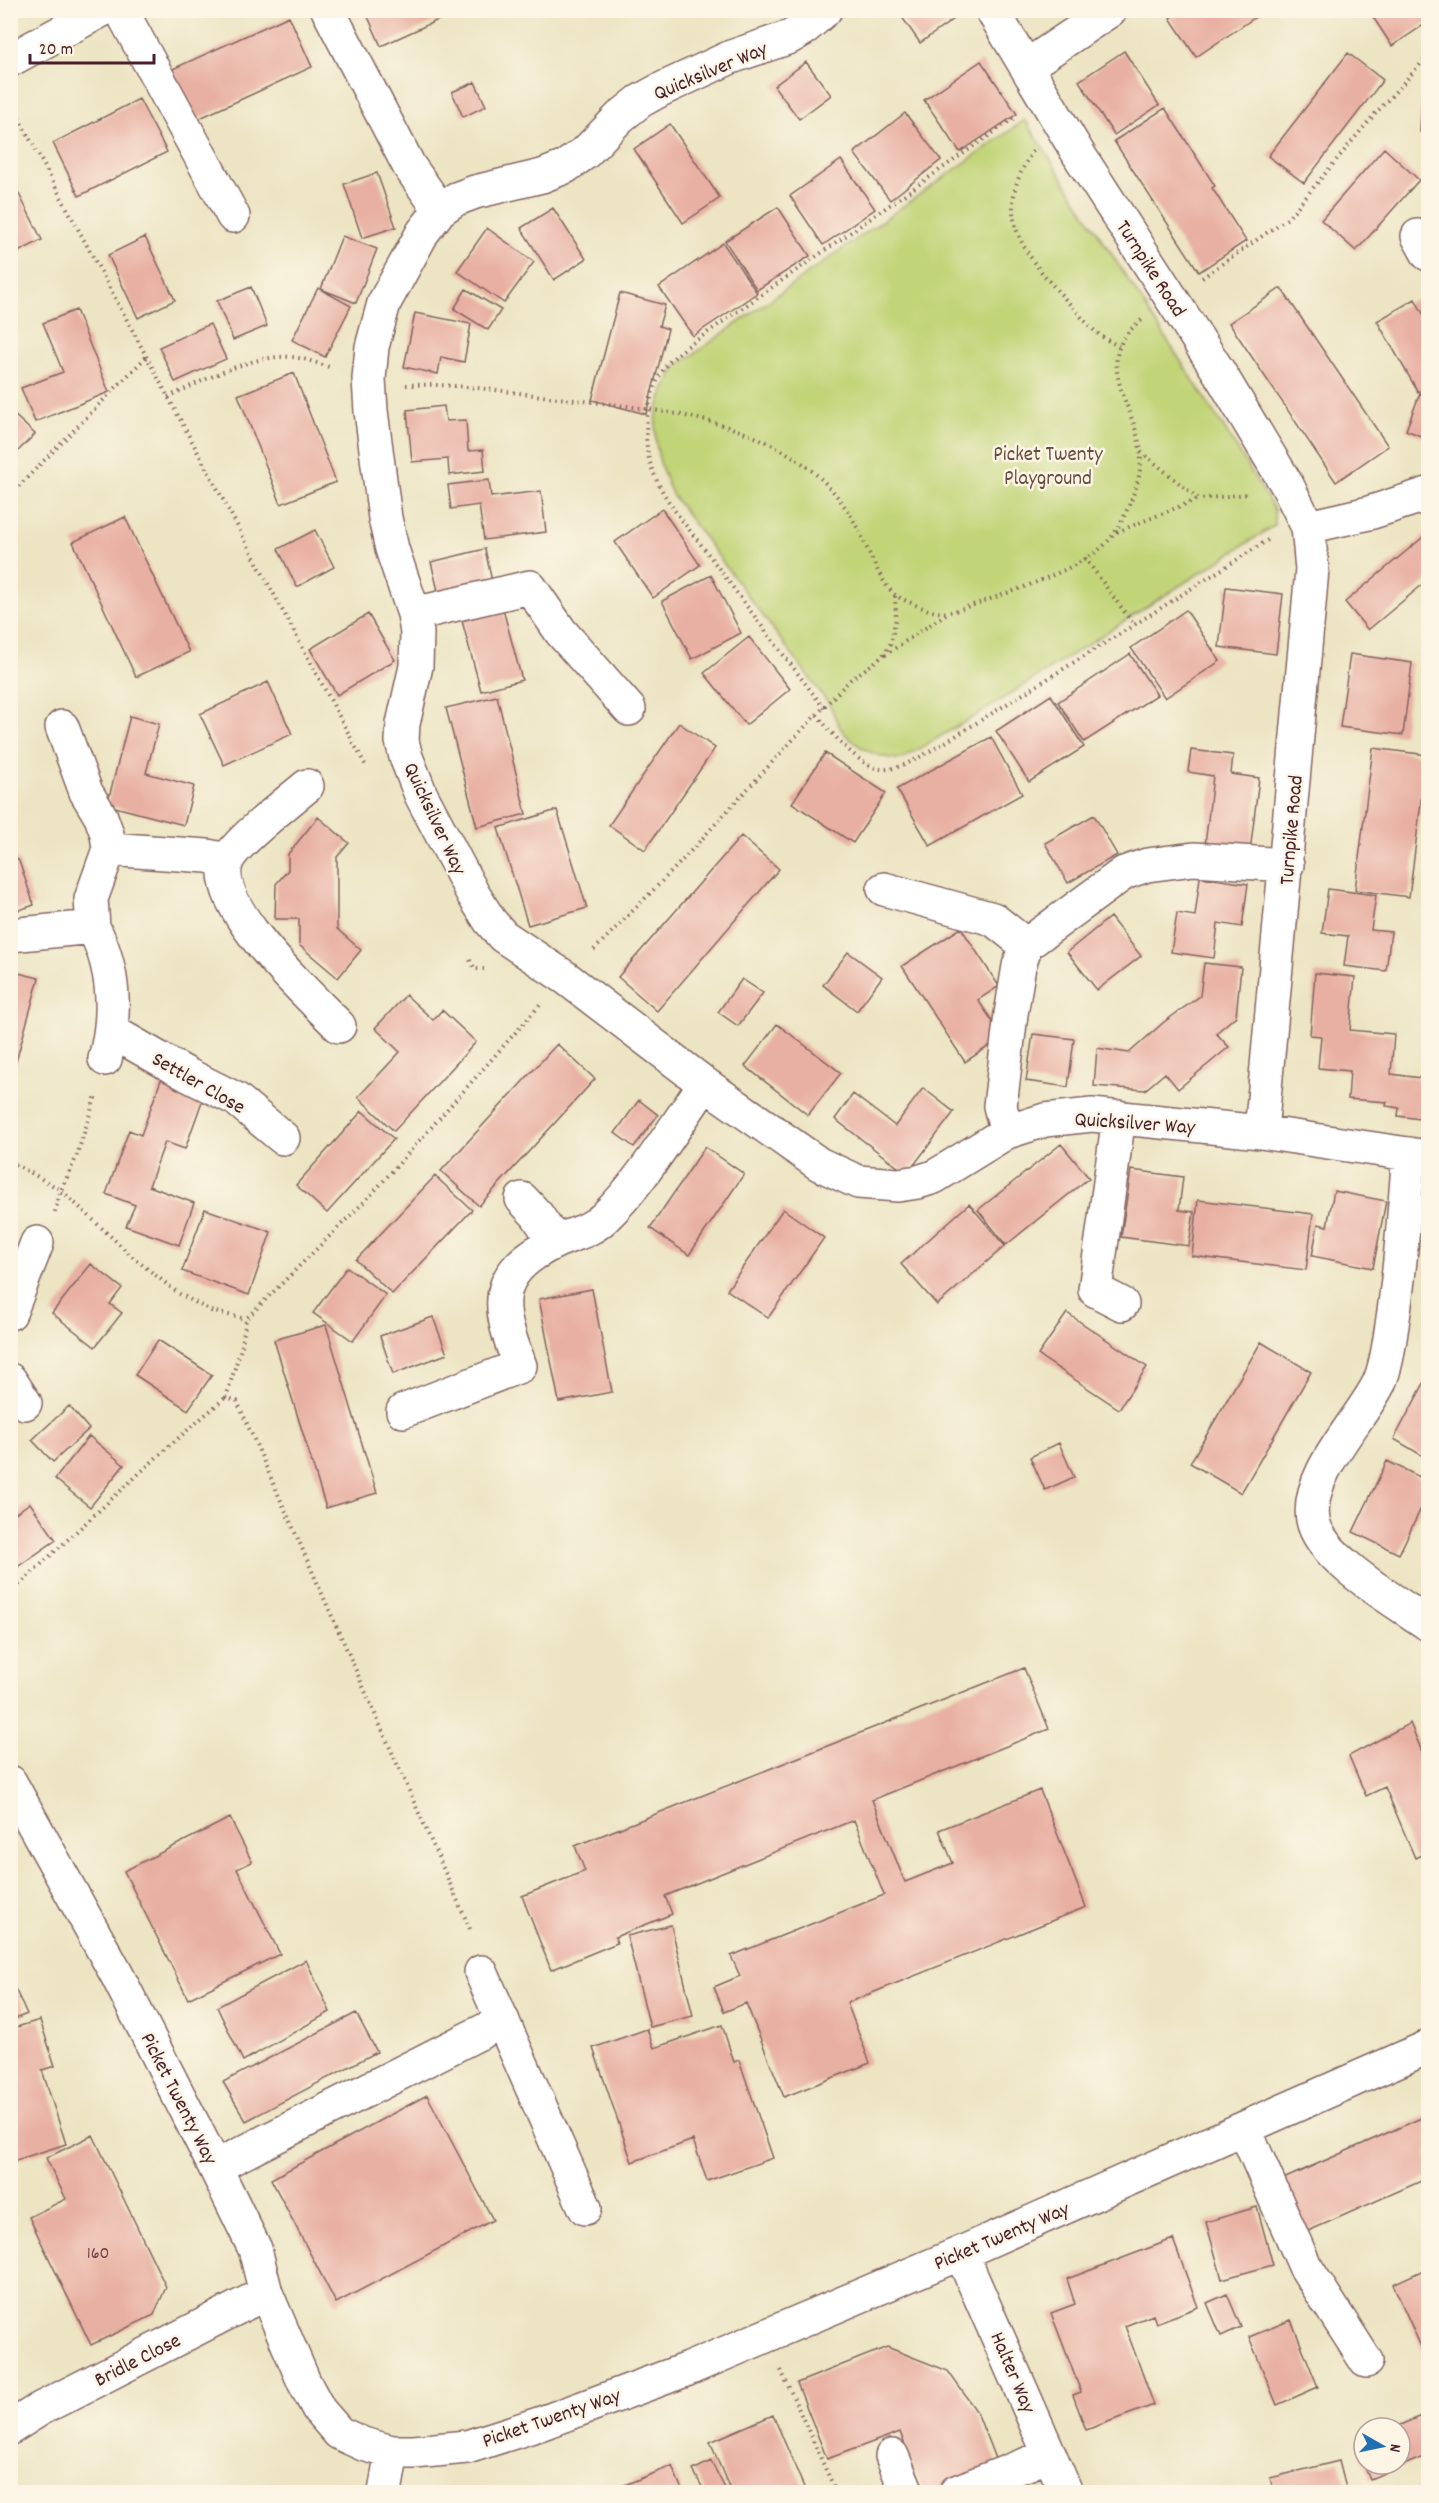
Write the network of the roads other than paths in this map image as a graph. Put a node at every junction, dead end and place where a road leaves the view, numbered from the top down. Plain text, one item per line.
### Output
1 (102, 10) edge
2 (122, 10) edge
3 (328, 10) edge
4 (825, 10) edge
5 (992, 10) edge
6 (1110, 10) edge
7 (10, 60) edge
8 (1027, 66) junction
9 (440, 210) junction
10 (233, 216) dead end
11 (1428, 494) edge
12 (1306, 522) junction
13 (414, 614) junction
14 (629, 708) dead end
15 (62, 728) dead end
16 (307, 786) dead end
17 (108, 849) junction
18 (227, 860) junction
19 (1287, 865) junction
20 (884, 889) dead end
21 (93, 927) junction
22 (10, 935) edge
23 (1026, 945) junction
24 (339, 1026) dead end
25 (705, 1084) junction
26 (1119, 1117) junction
27 (1007, 1132) junction
28 (1261, 1132) junction
29 (283, 1138) dead end
30 (1419, 1155) edge
31 (522, 1199) dead end
32 (555, 1242) junction
33 (37, 1243) road end
34 (1122, 1304) dead end
35 (10, 1313) edge
36 (403, 1411) dead end
37 (1428, 1624) edge
38 (10, 1782) edge
39 (481, 1972) dead end
40 (503, 2021) junction
41 (1428, 2047) edge
42 (1244, 2128) junction
43 (215, 2167) junction
44 (585, 2208) dead end
45 (961, 2253) junction
46 (266, 2293) junction
47 (1366, 2361) dead end
48 (10, 2428) edge
49 (392, 2452) junction
50 (1050, 2455) junction
51 (892, 2456) dead end
52 (386, 2493) edge
53 (907, 2493) edge
54 (956, 2493) edge
55 (1066, 2493) edge

1 - 7 street
2 - 10 street
3 - 9 street
4 - 9 street, Quicksilver Way
5 - 8 street, Turnpike Road
6 - 8 street
8 - 12 street, Turnpike Road
9 - 13 street, Quicksilver Way
11 - 12 street
12 - 19 street, Turnpike Road
13 - 14 street
13 - 25 street, Quicksilver Way
15 - 17 street
16 - 18 street
17 - 18 street
17 - 21 street
18 - 24 street
19 - 23 street
19 - 28 street, Turnpike Road
20 - 23 street
21 - 22 street
21 - 29 street, Settler Close
23 - 27 street
25 - 27 street, Quicksilver Way
25 - 32 street
26 - 27 street, Quicksilver Way
26 - 28 street, Quicksilver Way
26 - 34 street
28 - 30 street, Quicksilver Way
30 - 37 street
31 - 32 street
32 - 36 street
33 - 35 street
38 - 43 street, Picket Twenty Way
39 - 40 street
40 - 43 street
40 - 44 street
41 - 42 street, Picket Twenty Way
42 - 45 street, Picket Twenty Way
42 - 47 street
43 - 46 street, Picket Twenty Way
45 - 49 street, Picket Twenty Way
45 - 50 street, Halter Way
46 - 48 street, Bridle Close
46 - 49 street, Picket Twenty Way
49 - 52 street
50 - 54 street
50 - 55 street, Halter Way
51 - 53 street

